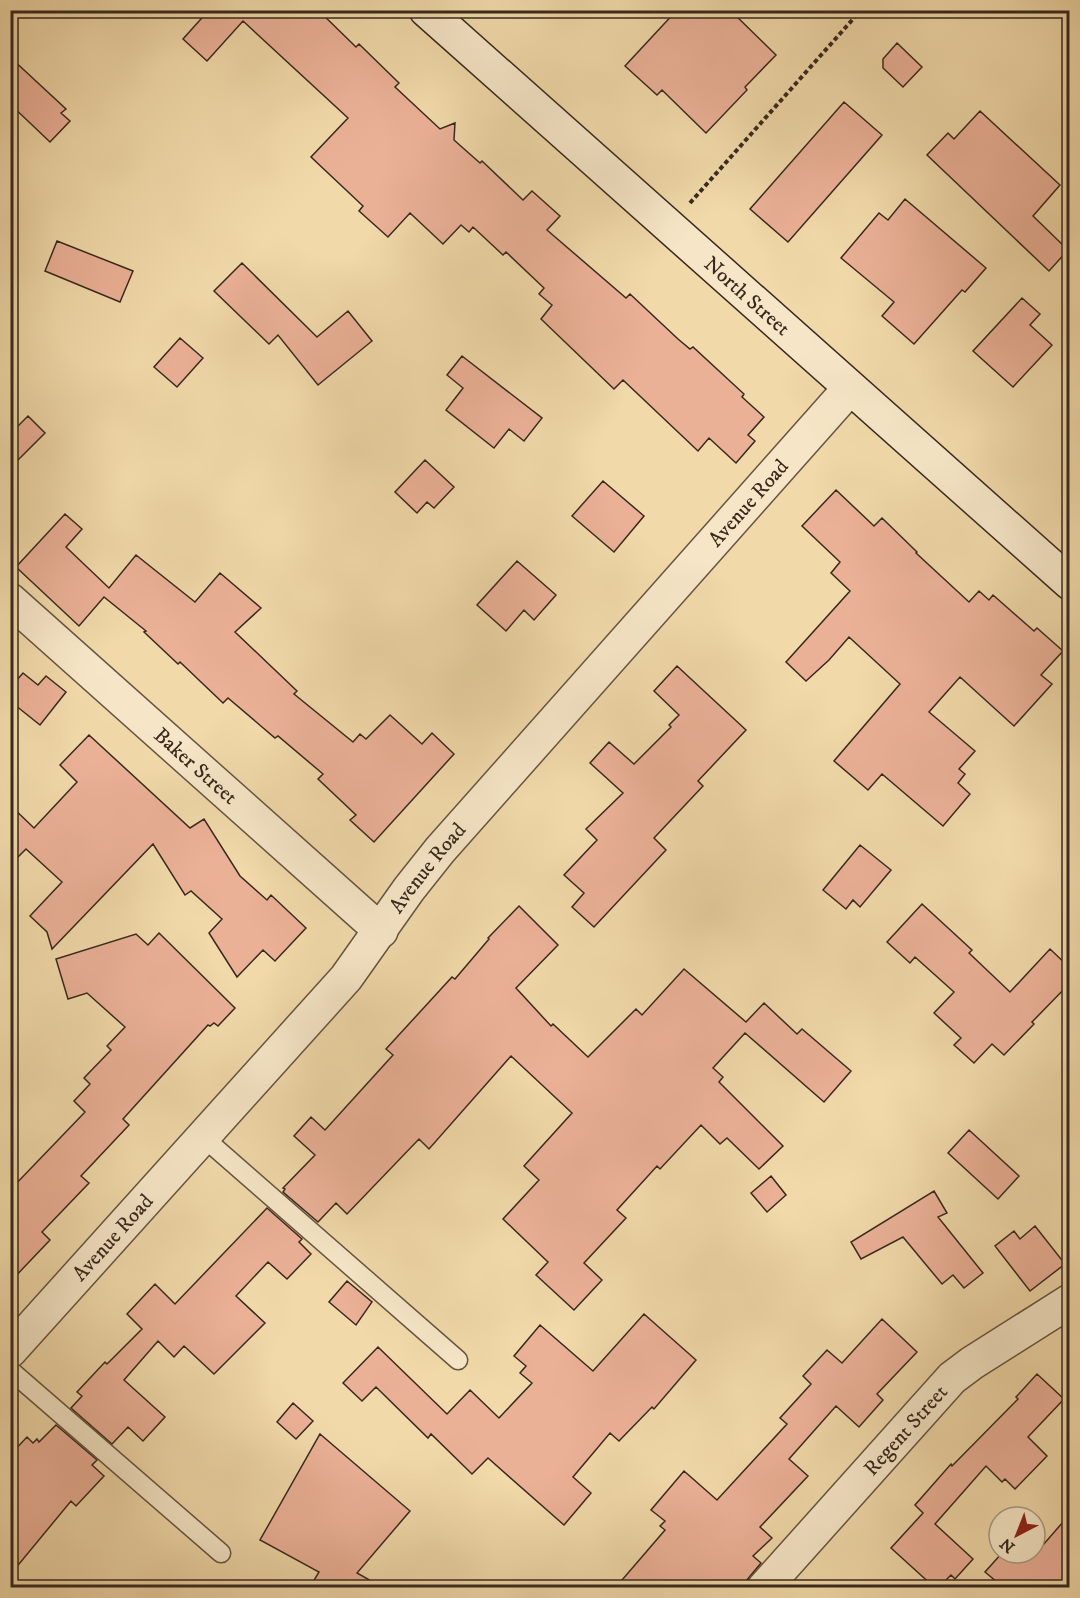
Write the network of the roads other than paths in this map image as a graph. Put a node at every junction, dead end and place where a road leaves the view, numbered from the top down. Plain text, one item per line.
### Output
1 (426, 10) edge
2 (850, 388) junction
3 (1070, 583) edge
4 (10, 600) edge
5 (381, 931) junction
6 (202, 1137) junction
7 (1070, 1301) edge
8 (10, 1351) edge
9 (458, 1360) dead end
10 (10, 1370) edge
11 (221, 1553) dead end
12 (764, 1587) edge

1 - 2 street, North Street
2 - 3 street, North Street
2 - 5 street, Avenue Road
4 - 5 street, Baker Street
5 - 6 street, Avenue Road
6 - 8 street, Avenue Road
6 - 9 lane
7 - 12 street, Regent Street
10 - 11 lane

